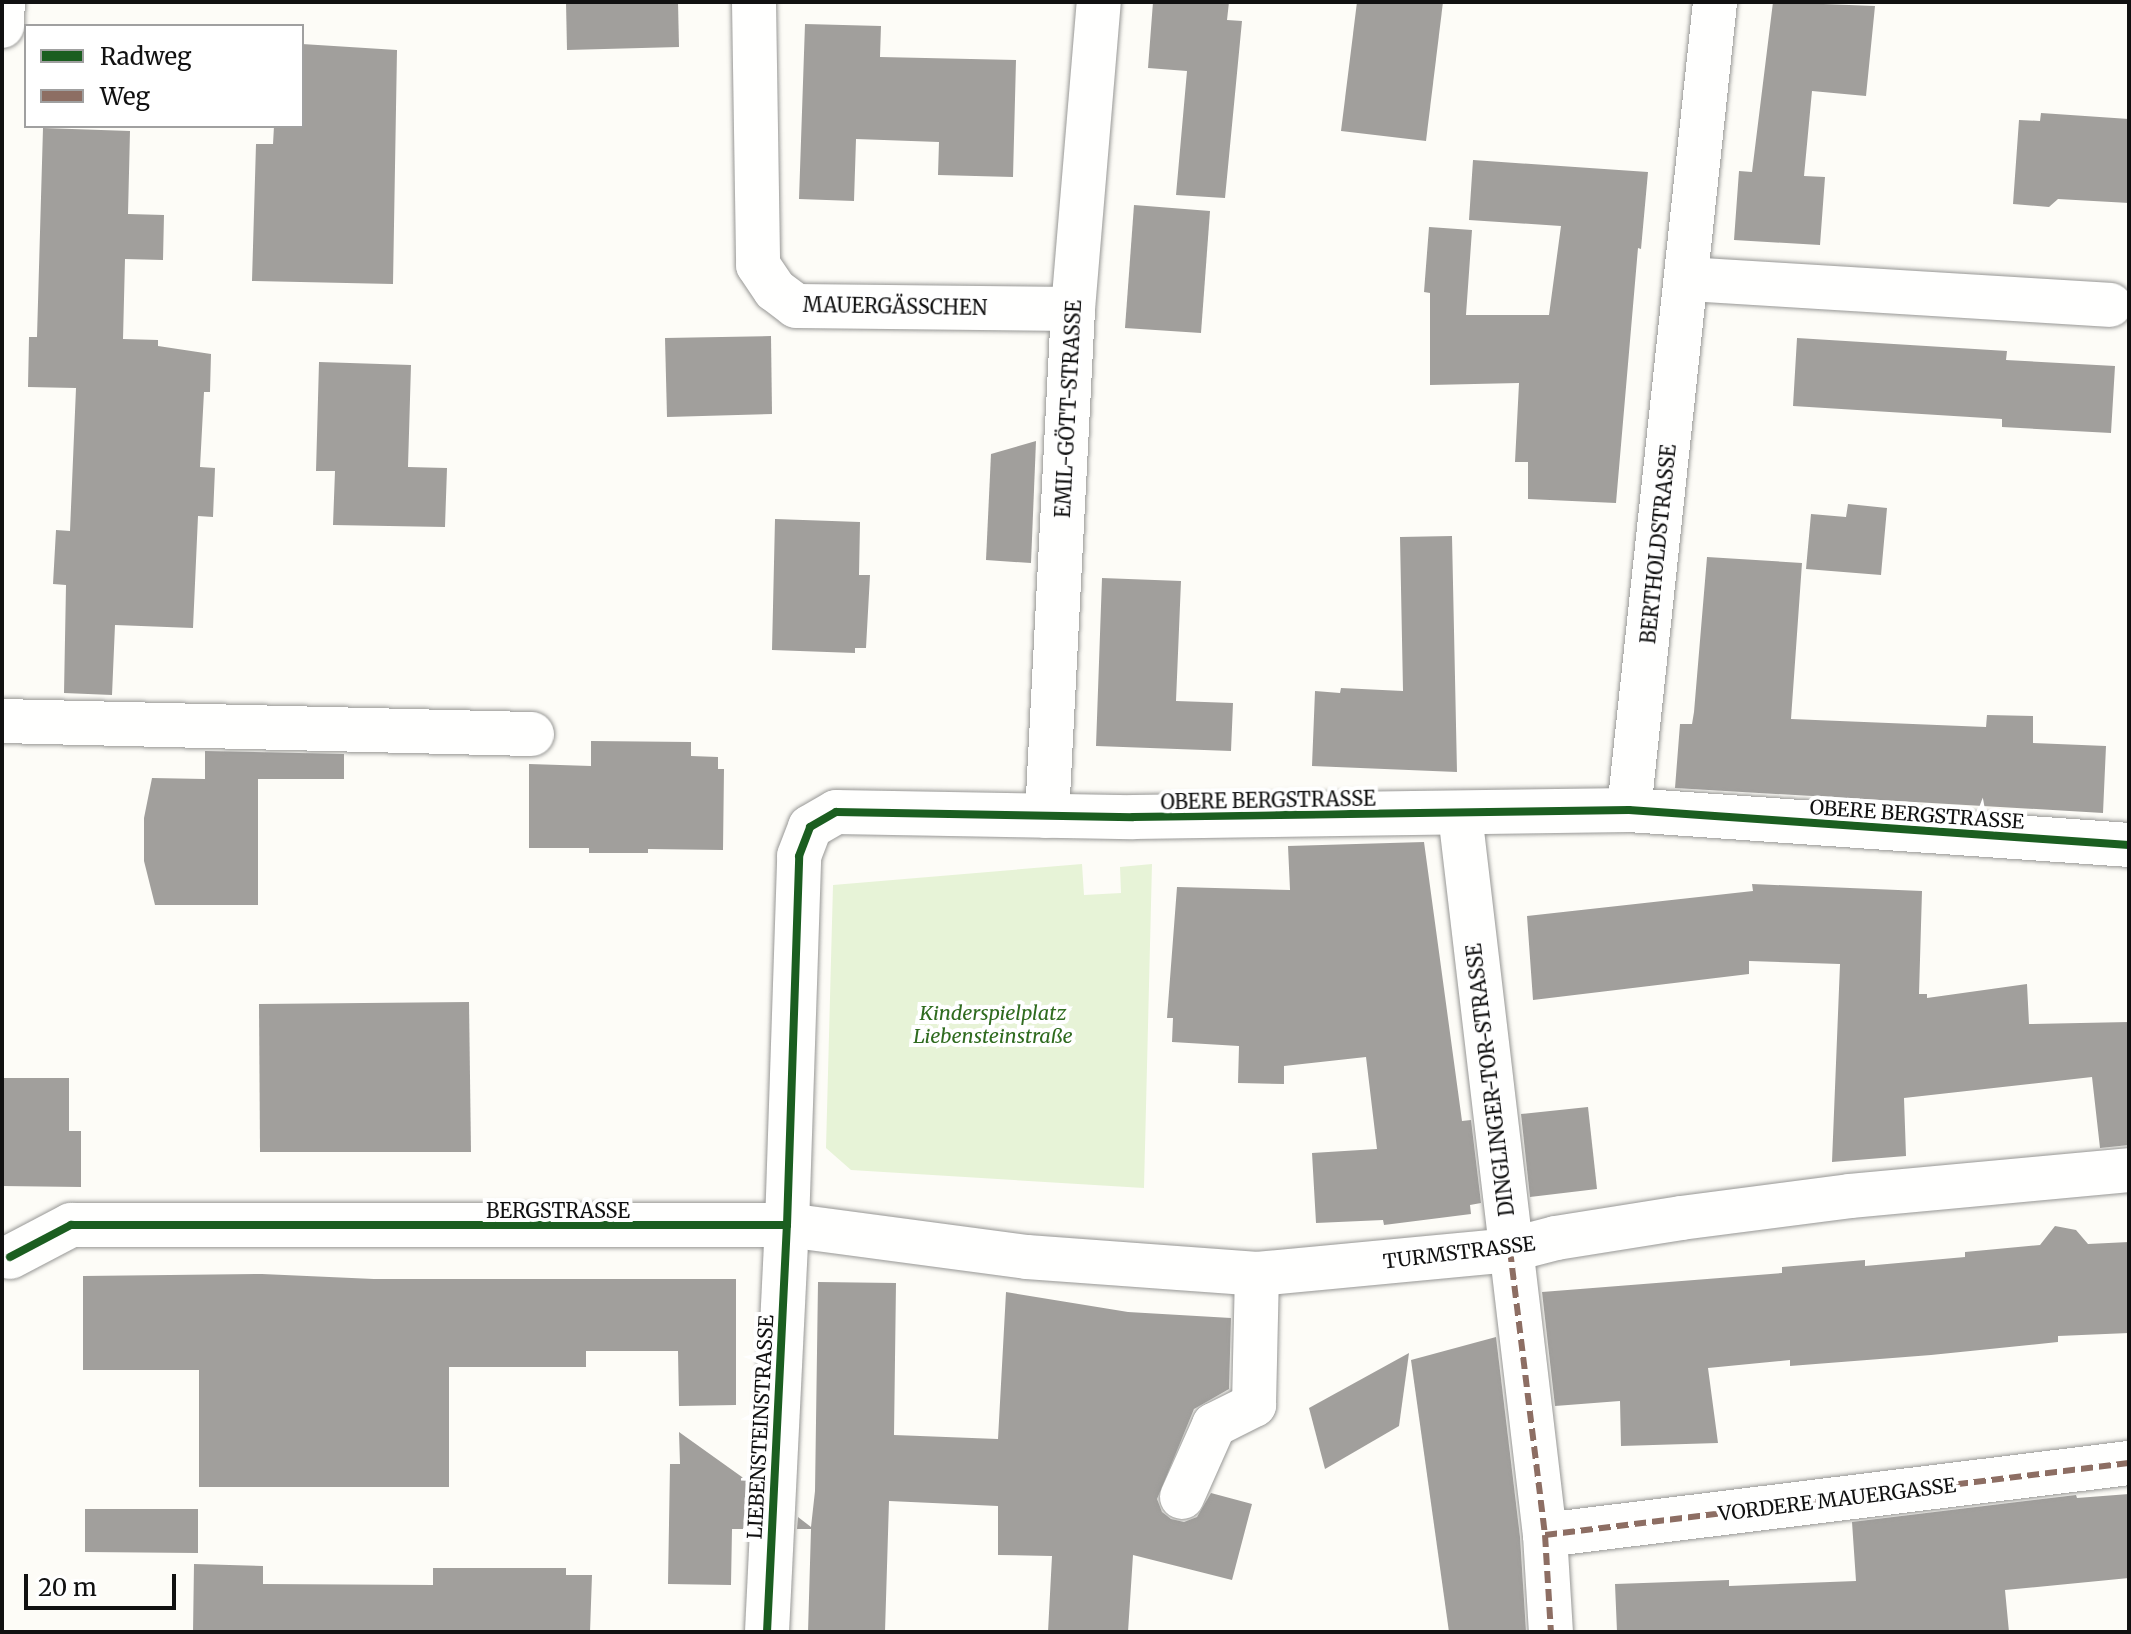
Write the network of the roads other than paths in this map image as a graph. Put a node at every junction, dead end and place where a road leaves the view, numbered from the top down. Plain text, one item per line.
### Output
1 (3, 2) edge
2 (754, 2) edge
3 (1099, 2) edge
4 (1715, 2) edge
5 (2, 26) edge
6 (1687, 279) junction
7 (2110, 305) dead end
8 (1073, 309) junction
9 (2, 721) edge
10 (532, 734) dead end
11 (1629, 810) junction
12 (1460, 814) junction
13 (1047, 816) junction
14 (2129, 845) edge
15 (2129, 1170) edge
16 (787, 1225) junction
17 (1510, 1250) junction
18 (5, 1262) edge
19 (1257, 1274) junction
20 (2129, 1463) edge
21 (1182, 1497) dead end
22 (1545, 1535) junction
23 (767, 1632) edge
24 (1551, 1632) edge

1 - 5 street
2 - 8 street, MAUERGÄSSCHEN
3 - 8 street, EMIL-GÖTT-STRASSE
4 - 6 street, BERTHOLDSTRASSE
6 - 7 street
6 - 11 street, BERTHOLDSTRASSE
8 - 13 street, EMIL-GÖTT-STRASSE
9 - 10 street
11 - 12 street, OBERE BERGSTRASSE
11 - 14 street, OBERE BERGSTRASSE
12 - 13 street, OBERE BERGSTRASSE
12 - 17 street, DINGLINGER-TOR-STRASSE
13 - 16 street, OBERE BERGSTRASSE
15 - 17 street, TURMSTRASSE
16 - 18 street, BERGSTRASSE
16 - 19 street, TURMSTRASSE
16 - 23 street, LIEBENSTEINSTRASSE
17 - 19 street, TURMSTRASSE
17 - 22 street, DINGLINGER-TOR-STRASSE
19 - 21 street
20 - 22 street, VORDERE MAUERGASSE
22 - 24 street, DINGLINGER-TOR-STRASSE

